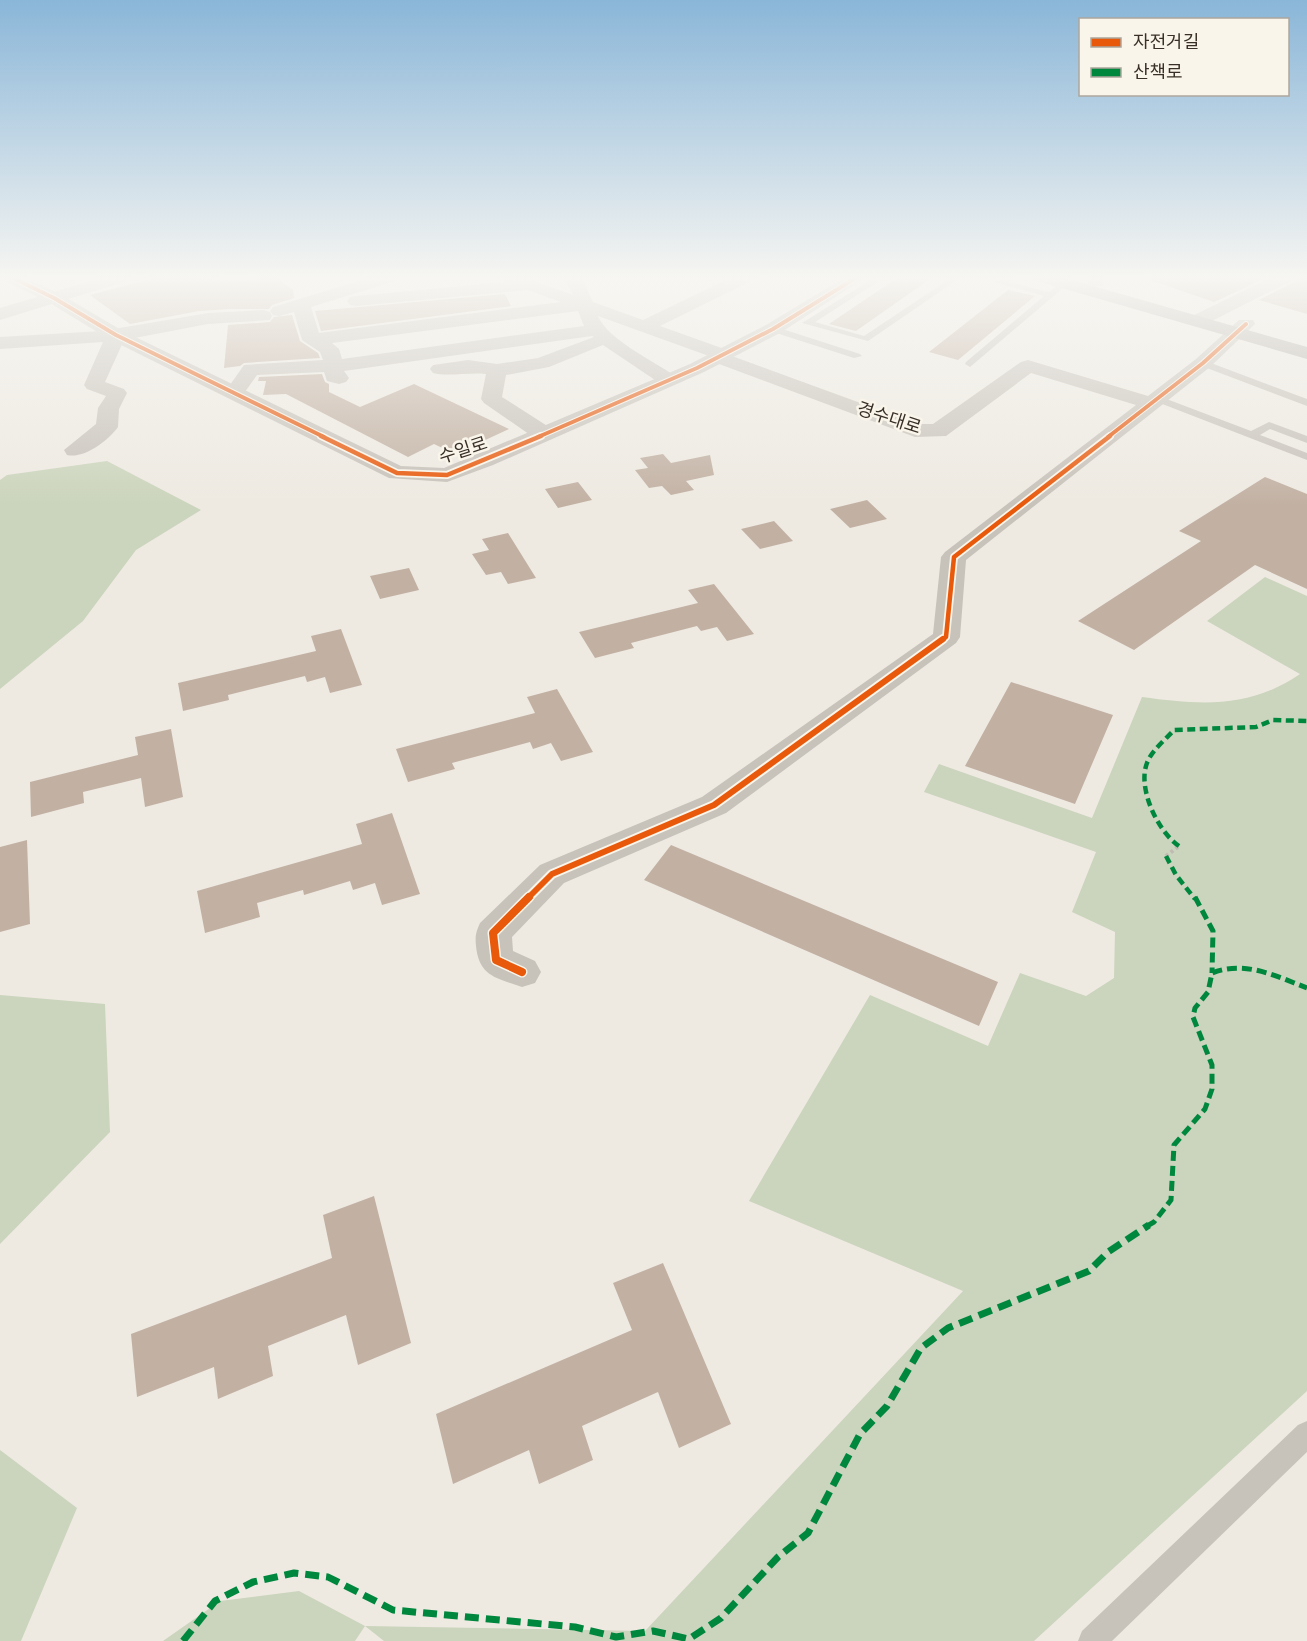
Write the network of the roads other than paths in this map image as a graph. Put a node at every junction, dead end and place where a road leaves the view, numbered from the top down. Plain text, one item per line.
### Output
1 (108, 353) edge
2 (153, 353) edge
3 (329, 353) edge
4 (446, 353) edge
5 (563, 353) edge
6 (628, 353) edge
7 (711, 353) edge
8 (727, 353) edge
9 (846, 353) edge
10 (983, 353) edge
11 (1214, 353) edge
12 (720, 356) junction
13 (857, 356) dead end
14 (1203, 363) junction
15 (970, 364) dead end
16 (334, 366) junction
17 (497, 370) junction
18 (668, 380) junction
19 (235, 392) junction
20 (1153, 401) junction
21 (1307, 403) edge
22 (543, 434) junction
23 (1252, 435) junction
24 (1307, 440) edge
25 (75, 450) dead end
26 (1307, 457) edge
27 (522, 972) dead end
28 (1307, 1434) edge
29 (1092, 1641) edge

1 - 25 street
2 - 19 street, 수일로
3 - 16 street
4 - 16 street
5 - 17 street
6 - 18 street
7 - 12 street
8 - 12 street, 수일로
9 - 13 lane
10 - 15 lane
11 - 14 street
12 - 18 street, 수일로
12 - 20 street, 경수대로
14 - 20 street
14 - 21 lane
16 - 17 street
16 - 19 street
17 - 22 street
18 - 22 street, 수일로
19 - 22 street, 수일로
20 - 23 lane
20 - 27 street
23 - 24 lane
23 - 26 lane
28 - 29 lane

